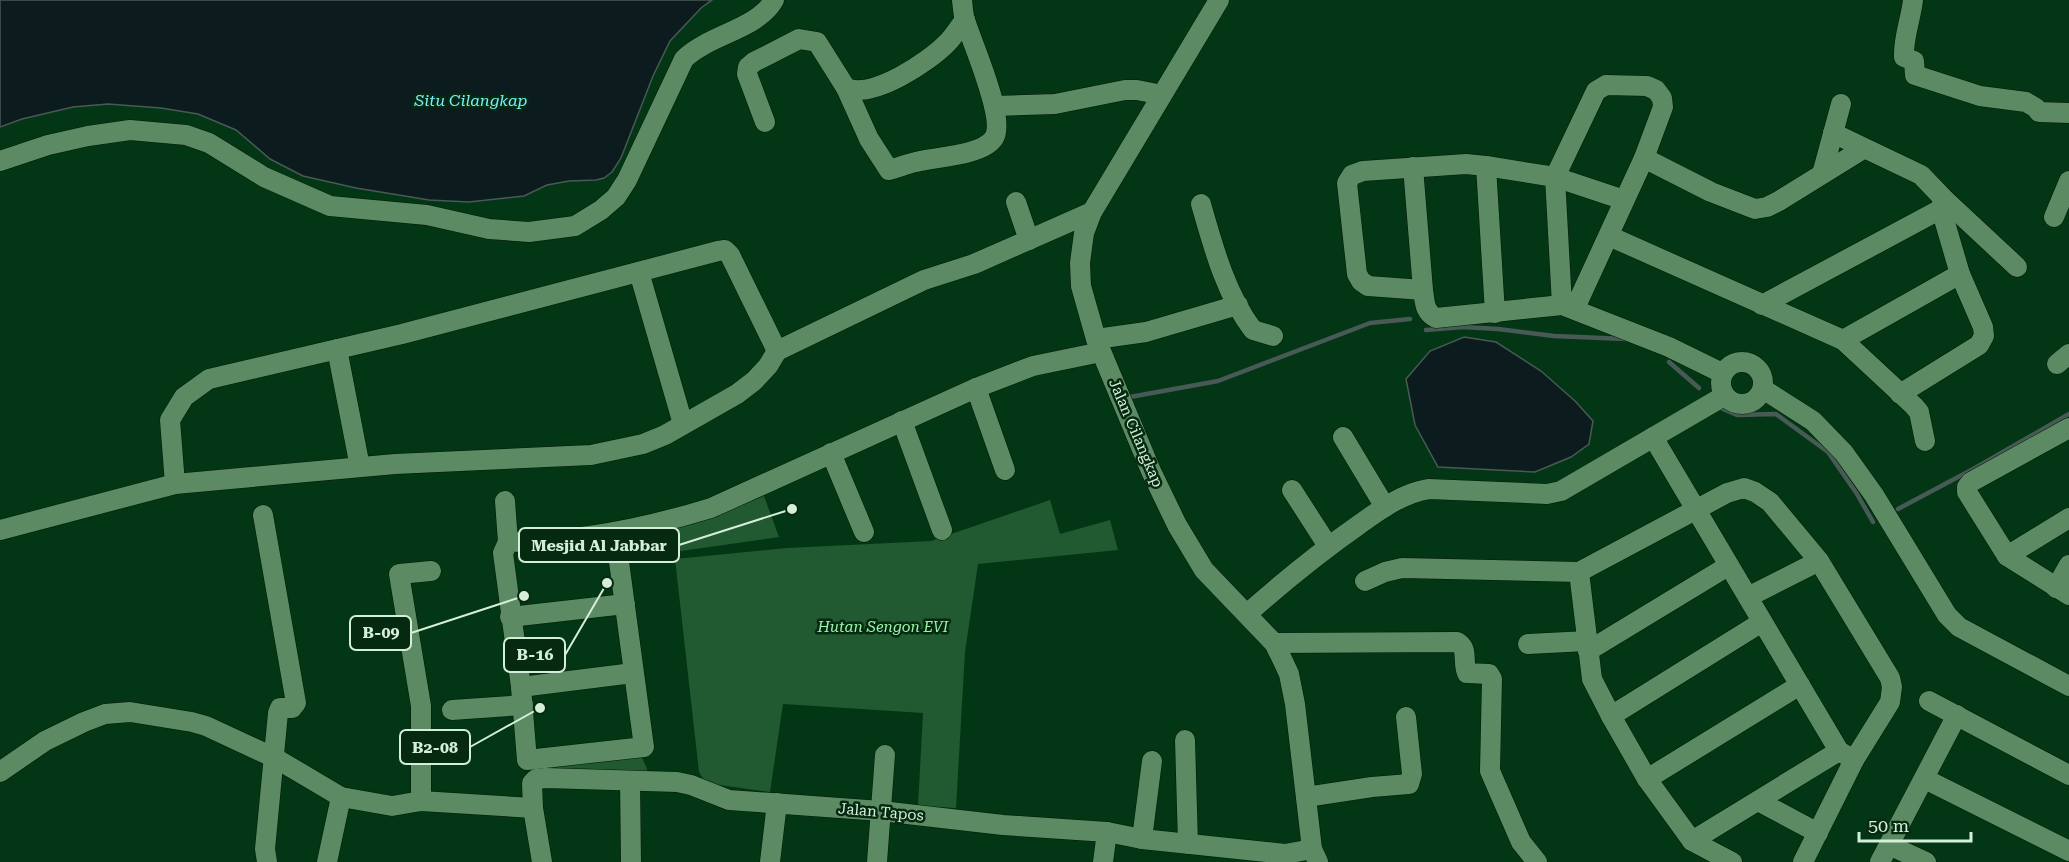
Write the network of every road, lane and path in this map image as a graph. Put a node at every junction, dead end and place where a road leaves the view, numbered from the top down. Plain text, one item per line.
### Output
1 (774, 0) edge
2 (962, 0) edge
3 (1913, 0) edge
4 (1212, 2) edge
5 (965, 20) junction
6 (846, 88) junction
7 (1162, 94) junction
8 (1841, 104) dead end
9 (995, 106) junction
10 (2069, 113) edge
11 (765, 122) dead end
12 (1833, 133) junction
13 (1863, 148) junction
14 (1644, 158) junction
15 (0, 161) edge
16 (1486, 166) junction
17 (1413, 167) junction
18 (1822, 174) junction
19 (1555, 177) junction
20 (2069, 181) edge
21 (1624, 200) junction
22 (1016, 202) dead end
23 (1942, 203) junction
24 (1201, 204) dead end
25 (1092, 212) junction
26 (2054, 217) dead end
27 (1609, 236) junction
28 (1029, 240) junction
29 (2017, 267) dead end
30 (639, 272) junction
31 (1960, 274) junction
32 (1423, 290) junction
33 (1238, 305) junction
34 (1762, 305) junction
35 (1569, 306) junction
36 (1495, 313) junction
37 (1273, 336) dead end
38 (1843, 340) junction
39 (1099, 345) junction
40 (337, 349) junction
41 (777, 351) junction
42 (1722, 373) junction
43 (976, 388) junction
44 (1763, 389) junction
45 (1900, 394) junction
46 (1724, 396) junction
47 (902, 421) junction
48 (683, 424) junction
49 (2069, 428) edge
50 (1343, 437) dead end
51 (1653, 437) junction
52 (1925, 441) dead end
53 (831, 453) junction
54 (360, 466) junction
55 (1005, 470) dead end
56 (176, 484) junction
57 (1292, 490) dead end
58 (505, 501) dead end
59 (1384, 507) junction
60 (1697, 509) junction
61 (263, 515) dead end
62 (2069, 518) edge
63 (0, 530) edge
64 (942, 530) dead end
65 (615, 532) junction
66 (864, 532) dead end
67 (508, 542) junction
68 (1328, 546) junction
69 (2007, 556) junction
70 (1819, 561) junction
71 (2069, 565) edge
72 (1728, 566) junction
73 (431, 571) dead end
74 (1579, 572) junction
75 (1365, 581) dead end
76 (2062, 592) edge
77 (1748, 597) junction
78 (625, 604) junction
79 (1247, 614) junction
80 (510, 617) junction
81 (1762, 622) junction
82 (1274, 643) junction
83 (1528, 644) dead end
84 (1588, 646) junction
85 (633, 673) junction
86 (1800, 685) junction
87 (2069, 686) edge
88 (522, 696) junction
89 (1929, 701) dead end
90 (452, 710) dead end
91 (1957, 715) junction
92 (1611, 716) junction
93 (1406, 717) dead end
94 (1185, 740) dead end
95 (885, 755) dead end
96 (1847, 756) junction
97 (275, 758) junction
98 (527, 760) junction
99 (1152, 761) dead end
100 (0, 772) edge
101 (2069, 775) edge
102 (1647, 779) junction
103 (1925, 779) junction
104 (630, 781) junction
105 (341, 797) junction
106 (1306, 797) junction
107 (421, 801) junction
108 (1758, 801) junction
109 (529, 802) junction
110 (777, 803) junction
111 (881, 811) junction
112 (1107, 832) junction
113 (1818, 833) junction
114 (1142, 839) junction
115 (1692, 841) junction
116 (1188, 844) junction
117 (2069, 851) edge
118 (1885, 854) edge
119 (1211, 855) edge
120 (1315, 855) edge
121 (267, 862) edge
122 (327, 862) edge
123 (542, 862) edge
124 (631, 862) edge
125 (770, 862) edge
126 (878, 862) edge
127 (1103, 862) edge
128 (1538, 862) edge
129 (1732, 862) edge
130 (1803, 862) edge
131 (1926, 862) edge

1 - 15 street
2 - 5 street
3 - 10 street
4 - 7 street, Jalan Cilangkap
5 - 6 street
5 - 9 street
6 - 9 street
6 - 11 street
7 - 9 street
7 - 25 street, Jalan Cilangkap
8 - 12 street
12 - 13 street
12 - 18 street
13 - 18 street
13 - 23 street
14 - 18 street
14 - 19 street
14 - 21 street
16 - 17 street
16 - 19 street
16 - 36 street
17 - 32 street
17 - 32 street
19 - 21 street
19 - 35 street
20 - 26 street
21 - 27 street
22 - 28 street
23 - 29 street
23 - 31 street
23 - 34 street
24 - 33 street
25 - 28 street
25 - 39 street, Jalan Cilangkap
27 - 34 street
27 - 35 street
28 - 41 street
30 - 40 street
30 - 41 street
30 - 48 street
31 - 38 street
31 - 45 street
32 - 36 street
33 - 37 street
33 - 39 street
34 - 38 street
35 - 36 street
35 - 42 street
38 - 45 street
39 - 43 street
39 - 79 street, Jalan Cilangkap
40 - 54 street
40 - 56 street
41 - 48 street
42 - 44 street
42 - 46 street
43 - 47 street
43 - 55 street
44 - 46 street
44 - 87 street
45 - 52 street
46 - 51 street
47 - 53 street
47 - 64 street
48 - 54 street
49 - 69 street
50 - 59 street
51 - 59 street
51 - 60 street
53 - 65 street
53 - 66 street
54 - 56 street
56 - 63 street
57 - 68 street
58 - 67 street
59 - 68 street
60 - 70 street
60 - 72 street
60 - 74 street
61 - 97 street
62 - 69 street
65 - 67 street
65 - 78 street
67 - 80 street
68 - 79 street
69 - 76 street
70 - 77 street
70 - 96 street
71 - 76 street
72 - 77 street
72 - 84 street
73 - 107 street
74 - 75 street
74 - 84 street
77 - 81 street
78 - 80 street
78 - 85 street
79 - 82 street, Jalan Cilangkap
80 - 88 street
81 - 86 street
81 - 92 street
82 - 106 street, Jalan Cilangkap
82 - 128 street
83 - 84 street
84 - 92 street
85 - 88 street
85 - 98 street
86 - 96 street
86 - 102 street
88 - 90 street
88 - 98 street
89 - 91 street
91 - 101 street
91 - 103 street
92 - 102 street
93 - 106 street
94 - 116 street
95 - 111 street
96 - 108 street
96 - 113 street
97 - 100 street
97 - 105 street
97 - 121 street
98 - 109 street
99 - 114 street
102 - 115 street
103 - 117 street
103 - 118 street
104 - 109 street, Jalan Tapos
104 - 110 street, Jalan Tapos
104 - 124 street
105 - 107 street
105 - 122 street
106 - 120 street, Jalan Cilangkap
107 - 109 street
108 - 113 street
108 - 115 street
109 - 123 street, Jalan Tapos
110 - 111 street, Jalan Tapos
110 - 125 street
111 - 112 street, Jalan Tapos
111 - 126 street
112 - 114 street, Jalan Tapos
112 - 127 street
113 - 130 street
114 - 116 street, Jalan Tapos
115 - 129 street
116 - 119 street, Jalan Tapos
118 - 131 street
119 - 120 street, Jalan Tapos

